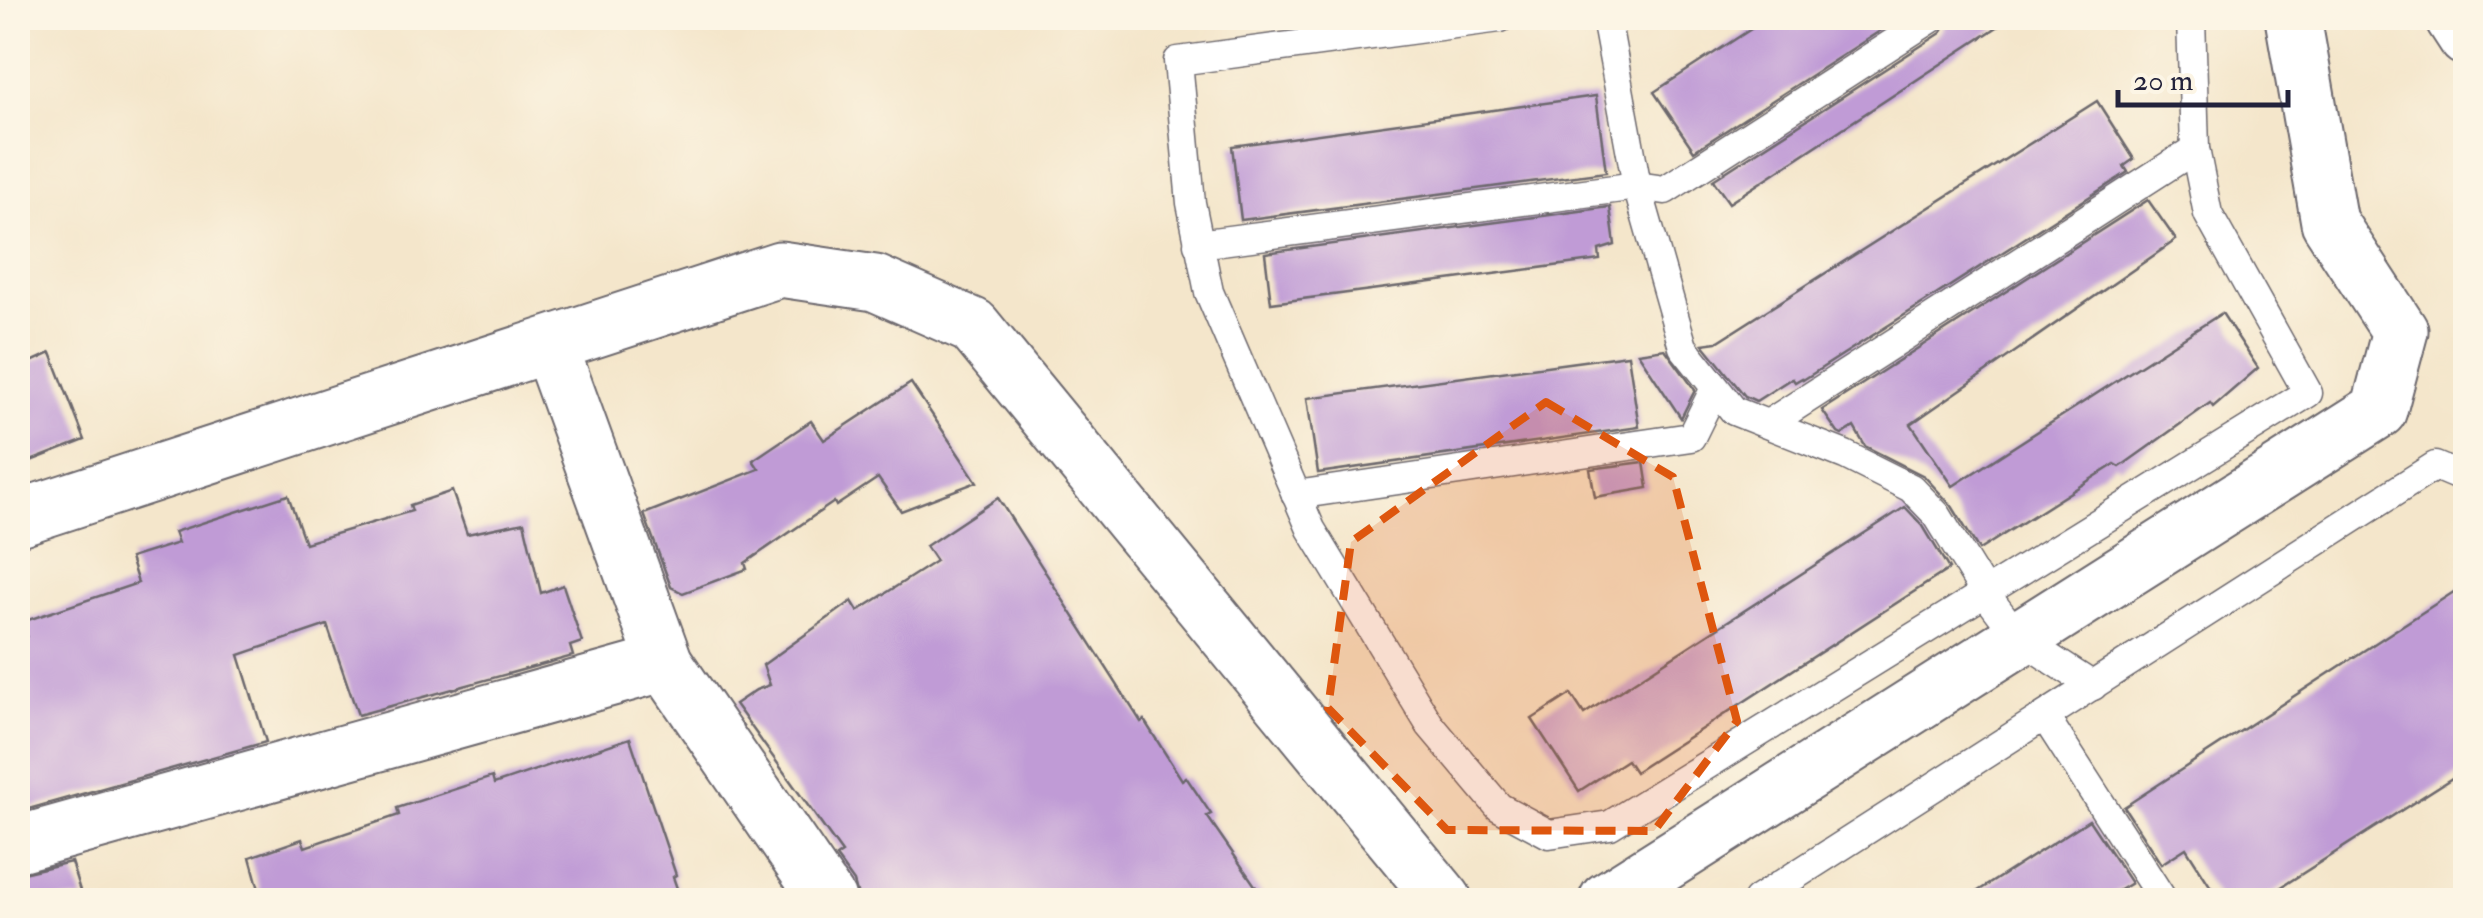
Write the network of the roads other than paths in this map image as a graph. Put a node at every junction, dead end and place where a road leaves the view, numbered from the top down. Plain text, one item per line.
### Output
1 (1500, 18) edge
2 (1606, 18) edge
3 (1932, 18) edge
4 (2191, 18) edge
5 (2294, 18) edge
6 (2453, 18) edge
7 (2466, 38) edge
8 (2195, 149) junction
9 (1637, 186) junction
10 (1198, 244) junction
11 (550, 346) junction
12 (1715, 388) junction
13 (1768, 424) junction
14 (2466, 479) edge
15 (1296, 495) junction
16 (18, 518) edge
17 (1985, 592) junction
18 (2018, 638) junction
19 (665, 663) junction
20 (2093, 686) junction
21 (2044, 717) junction
22 (18, 844) edge
23 (813, 895) edge
24 (1444, 900) edge
25 (1608, 900) edge
26 (1756, 900) edge
27 (2163, 900) edge

1 - 10 lane
2 - 9 lane
3 - 9 lane
4 - 8 lane
5 - 18 street
6 - 7 street
8 - 13 lane
8 - 17 lane
9 - 10 lane
9 - 12 lane
10 - 15 lane
11 - 16 street
11 - 19 street
11 - 24 street
12 - 13 lane
12 - 15 lane
13 - 17 lane
14 - 20 lane
15 - 17 lane
17 - 18 lane
18 - 20 lane
18 - 25 street
19 - 22 street
19 - 23 street
20 - 21 lane
21 - 26 lane
21 - 27 lane

